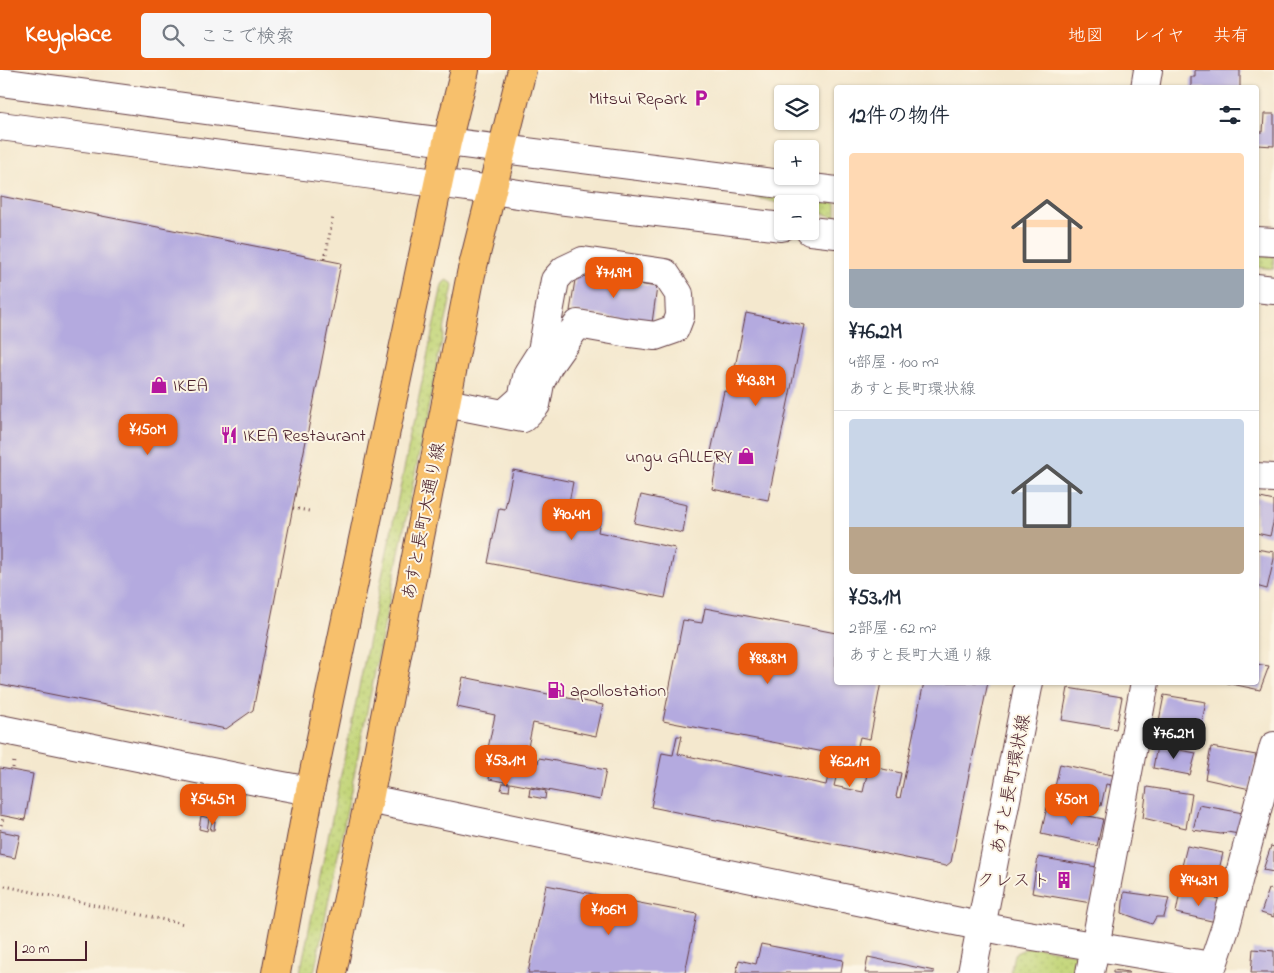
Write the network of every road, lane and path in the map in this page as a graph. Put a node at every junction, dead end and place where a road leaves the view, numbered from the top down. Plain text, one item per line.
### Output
1 (464, 70) edge
2 (522, 70) edge
3 (1148, 70) edge
4 (0, 82) edge
5 (1146, 85) edge
6 (0, 126) edge
7 (447, 142) junction
8 (502, 149) junction
9 (438, 183) junction
10 (492, 190) junction
11 (834, 191) edge
12 (333, 216) dead end
13 (774, 226) edge
14 (819, 232) edge
15 (834, 234) edge
16 (1259, 241) edge
17 (1274, 242) edge
18 (325, 259) dead end
19 (1259, 288) edge
20 (1274, 290) edge
21 (446, 403) junction
22 (504, 414) junction
23 (1259, 478) edge
24 (1274, 478) edge
25 (293, 508) dead end
26 (309, 511) dead end
27 (1028, 685) edge
28 (1144, 685) edge
29 (0, 728) edge
30 (1274, 746) edge
31 (14, 761) dead end
32 (13, 768) dead end
33 (310, 791) junction
34 (368, 799) junction
35 (3, 818) dead end
36 (0, 830) edge
37 (0, 885) edge
38 (184, 924) dead end
39 (981, 926) junction
40 (1095, 945) junction
41 (1210, 969) edge
42 (276, 973) edge
43 (332, 973) edge
44 (972, 973) edge
45 (1090, 973) edge

1 - 7 main road
2 - 8 main road, あすと長町大通り線
3 - 5 street
4 - 7 street
6 - 9 street
7 - 8 street
7 - 9 main road
8 - 10 main road, あすと長町大通り線
8 - 11 street
9 - 10 street
9 - 33 main road
10 - 13 street
10 - 21 main road, あすと長町大通り線
12 - 18 path
14 - 15 street
16 - 17 street
19 - 20 street
21 - 22 street
21 - 34 main road, あすと長町大通り線
22 - 22 street
23 - 24 street
25 - 26 path
27 - 39 street, あすと長町環状線
28 - 40 street
29 - 33 street
30 - 41 street
31 - 32 path
33 - 42 main road
34 - 39 street
34 - 43 main road, あすと長町大通り線
35 - 36 path
37 - 38 path
39 - 40 street
39 - 44 street, あすと長町環状線
40 - 41 street
40 - 45 street

